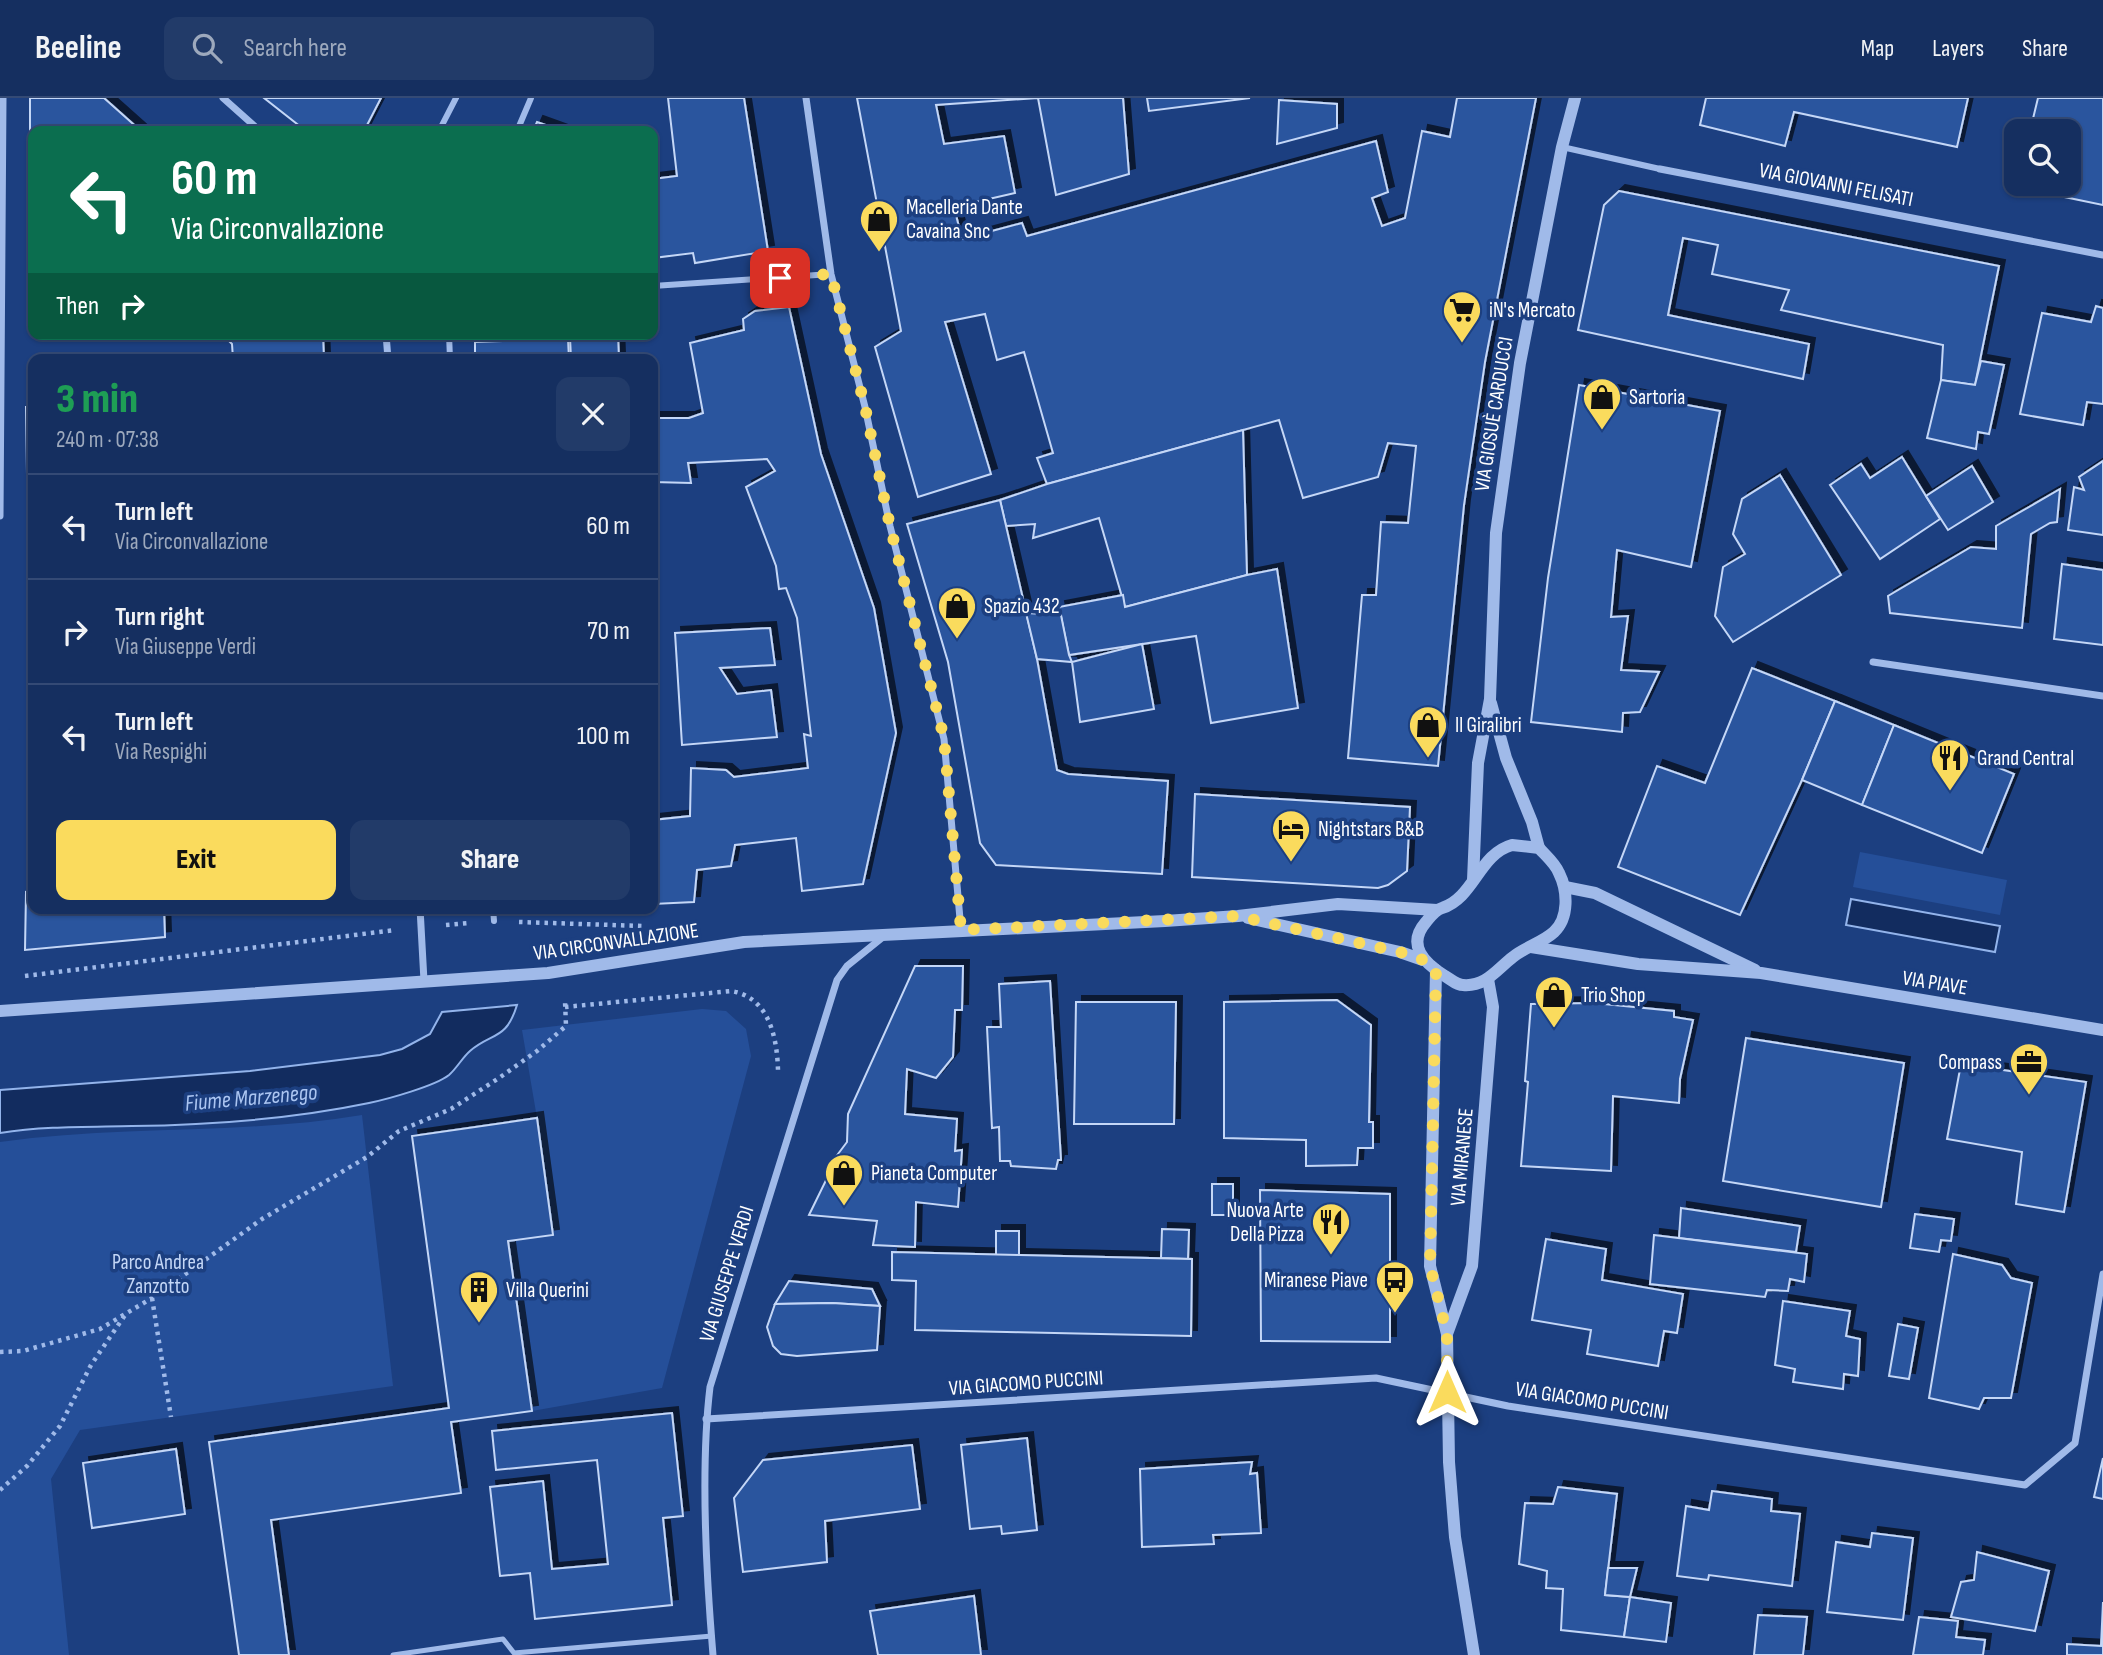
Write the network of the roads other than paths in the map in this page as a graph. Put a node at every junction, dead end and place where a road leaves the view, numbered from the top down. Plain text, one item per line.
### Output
1 (4, 98) edge
2 (223, 98) edge
3 (456, 98) edge
4 (531, 98) edge
5 (806, 98) edge
6 (1575, 98) edge
7 (254, 126) edge
8 (442, 126) edge
9 (519, 126) edge
10 (1562, 147) junction
11 (1660, 169) joint
12 (2103, 255) edge
13 (831, 274) junction
14 (658, 286) edge
15 (0, 516) edge
16 (1872, 662) dead end
17 (2103, 696) edge
18 (1490, 699) junction
19 (1539, 848) junction
20 (1473, 880) junction
21 (1565, 887) junction
22 (1437, 910) junction
23 (420, 914) edge
24 (493, 914) edge
25 (1237, 916) junction
26 (494, 921) road end
27 (961, 930) junction
28 (887, 935) junction
29 (1531, 947) junction
30 (1423, 960) junction
31 (1436, 970) junction
32 (1762, 973) junction
33 (1489, 979) junction
34 (424, 981) junction
35 (0, 1012) edge
36 (2103, 1030) edge
37 (2103, 1274) edge
38 (1447, 1334) junction
39 (1447, 1392) junction
40 (706, 1419) junction
41 (712, 1636) junction
42 (393, 1655) edge
43 (713, 1655) edge
44 (1474, 1655) edge

1 - 15 street
2 - 7 street
3 - 8 street
4 - 9 street
5 - 13 street
6 - 10 street, VIA GIOSUÈ CARDUCCI
10 - 11 street, VIA GIOVANNI FELISATI
10 - 18 street, VIA GIOSUÈ CARDUCCI
11 - 12 street, VIA GIOVANNI FELISATI
13 - 14 street
13 - 27 street
16 - 17 street
18 - 19 street, VIA GIOSUÈ CARDUCCI
18 - 20 street, VIA GIOSUÈ CARDUCCI
19 - 20 street
19 - 21 street
20 - 22 street
21 - 29 street
21 - 32 street, VIA PIAVE
22 - 25 street, VIA CIRCONVALLAZIONE
22 - 30 street
23 - 34 street
24 - 26 street
25 - 27 street, VIA CIRCONVALLAZIONE
25 - 30 street, VIA CIRCONVALLAZIONE
27 - 28 street, VIA CIRCONVALLAZIONE
28 - 34 street, VIA CIRCONVALLAZIONE
28 - 40 street, VIA GIUSEPPE VERDI
29 - 32 street, VIA PIAVE
29 - 33 street
30 - 31 street
31 - 33 street
31 - 38 street, VIA MIRANESE
32 - 36 street, VIA PIAVE
33 - 38 street, VIA MIRANESE
34 - 35 street, VIA CIRCONVALLAZIONE
37 - 39 street, VIA GIACOMO PUCCINI
38 - 39 street, VIA MIRANESE
39 - 40 street, VIA GIACOMO PUCCINI
39 - 44 street, VIA MIRANESE
40 - 41 street, VIA GIUSEPPE VERDI
41 - 42 lane
41 - 43 street, VIA GIUSEPPE VERDI

